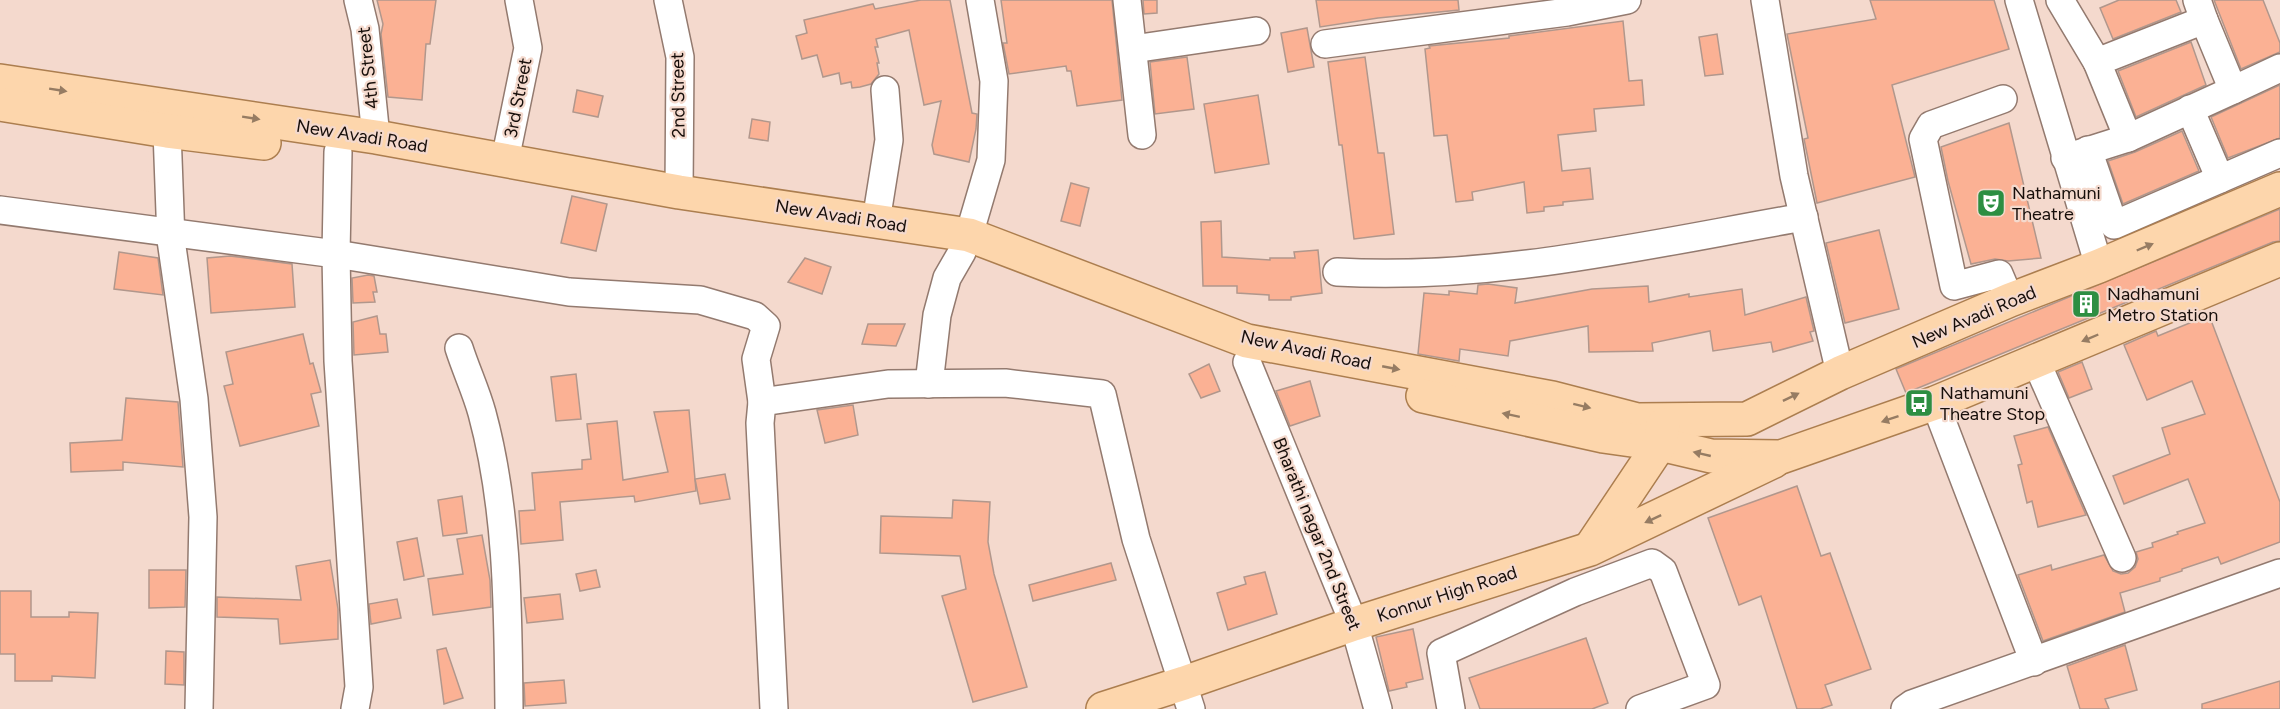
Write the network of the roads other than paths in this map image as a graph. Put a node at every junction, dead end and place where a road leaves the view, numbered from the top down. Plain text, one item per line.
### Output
1 (358, 0) edge
2 (519, 0) edge
3 (668, 0) edge
4 (980, 0) edge
5 (1128, 0) edge
6 (1627, 0) edge
7 (1765, 0) edge
8 (2066, 2) edge
9 (2021, 9) edge
10 (2200, 10) edge
11 (1256, 31) dead end
12 (1325, 44) dead end
13 (1133, 49) junction
14 (2097, 62) junction
15 (2280, 68) edge
16 (0, 81) edge
17 (885, 90) dead end
18 (2233, 90) junction
19 (2003, 99) dead end
20 (0, 104) edge
21 (2190, 109) junction
22 (167, 130) junction
23 (1142, 135) dead end
24 (376, 137) junction
25 (2128, 138) junction
26 (338, 152) junction
27 (2280, 153) edge
28 (2076, 154) junction
29 (505, 160) junction
30 (2220, 179) junction
31 (2280, 189) edge
32 (679, 192) junction
33 (0, 210) edge
34 (1804, 217) junction
35 (876, 221) junction
36 (171, 232) junction
37 (966, 244) junction
38 (336, 254) junction
39 (2280, 259) edge
40 (2099, 266) junction
41 (1337, 272) dead end
42 (2010, 300) junction
43 (459, 348) dead end
44 (2036, 361) junction
45 (1247, 362) junction
46 (1840, 373) junction
47 (929, 384) junction
48 (762, 402) junction
49 (1935, 403) junction
50 (1750, 418) junction
51 (1662, 432) junction
52 (1767, 457) junction
53 (1576, 553) junction
54 (2122, 558) dead end
55 (2280, 573) edge
56 (1575, 592) junction
57 (1354, 624) junction
58 (2034, 662) junction
59 (1187, 696) edge
60 (199, 709) edge
61 (355, 709) edge
62 (508, 709) edge
63 (774, 709) edge
64 (1103, 709) edge
65 (1378, 709) edge
66 (1451, 709) edge
67 (1640, 709) edge
68 (1905, 709) edge

1 - 24 street, 4th Street
2 - 29 street, 3rd Street
3 - 32 street, 2nd Street
4 - 37 street
5 - 13 street
6 - 12 street
7 - 34 street
8 - 9 street
8 - 14 street
9 - 28 street
10 - 14 street
10 - 18 street
11 - 13 street
13 - 23 street
14 - 25 street
15 - 18 street
16 -> 24 main road, New Avadi Road
17 - 35 street
18 - 21 street
19 - 42 street
20 - 22 main road, New Avadi Road
21 - 25 street
21 - 30 street
22 - 26 main road, New Avadi Road
22 - 36 street
24 - 29 main road, New Avadi Road
25 - 28 street
26 - 37 main road, New Avadi Road
26 - 38 street
27 - 30 street
28 - 30 street
28 - 40 street
29 - 32 main road, New Avadi Road
40 -> 31 main road, New Avadi Road
32 - 35 main road, New Avadi Road
33 - 36 street
34 - 41 street
34 - 46 street
35 - 37 main road, New Avadi Road
36 - 38 street
36 - 60 street
37 - 45 main road, New Avadi Road
37 - 47 street
37 -> 51 main road, New Avadi Road
38 - 48 street
38 - 61 street
39 -> 44 main road, New Avadi Road
40 - 42 main road, New Avadi Road
42 - 46 main road, New Avadi Road
43 - 62 street
44 - 49 main road, New Avadi Road
44 - 54 street
51 -> 45 main road, New Avadi Road
45 - 57 street, Bharathi nagar 2nd Street
50 -> 46 main road, New Avadi Road
47 - 48 street
47 - 59 street
48 - 63 street
49 -> 52 main road, New Avadi Road
49 - 58 street
50 - 51 main road, New Avadi Road
50 - 52 main road
52 -> 51 main road, New Avadi Road
51 - 53 main road
52 -> 53 main road, Konnur High Road
53 - 56 street
53 - 57 main road, Konnur High Road
55 - 58 street
56 - 66 street
56 - 67 street
57 - 59 main road, Konnur High Road
57 - 65 street, Bharathi nagar 2nd Street
58 - 68 street
59 - 64 main road, Konnur High Road

